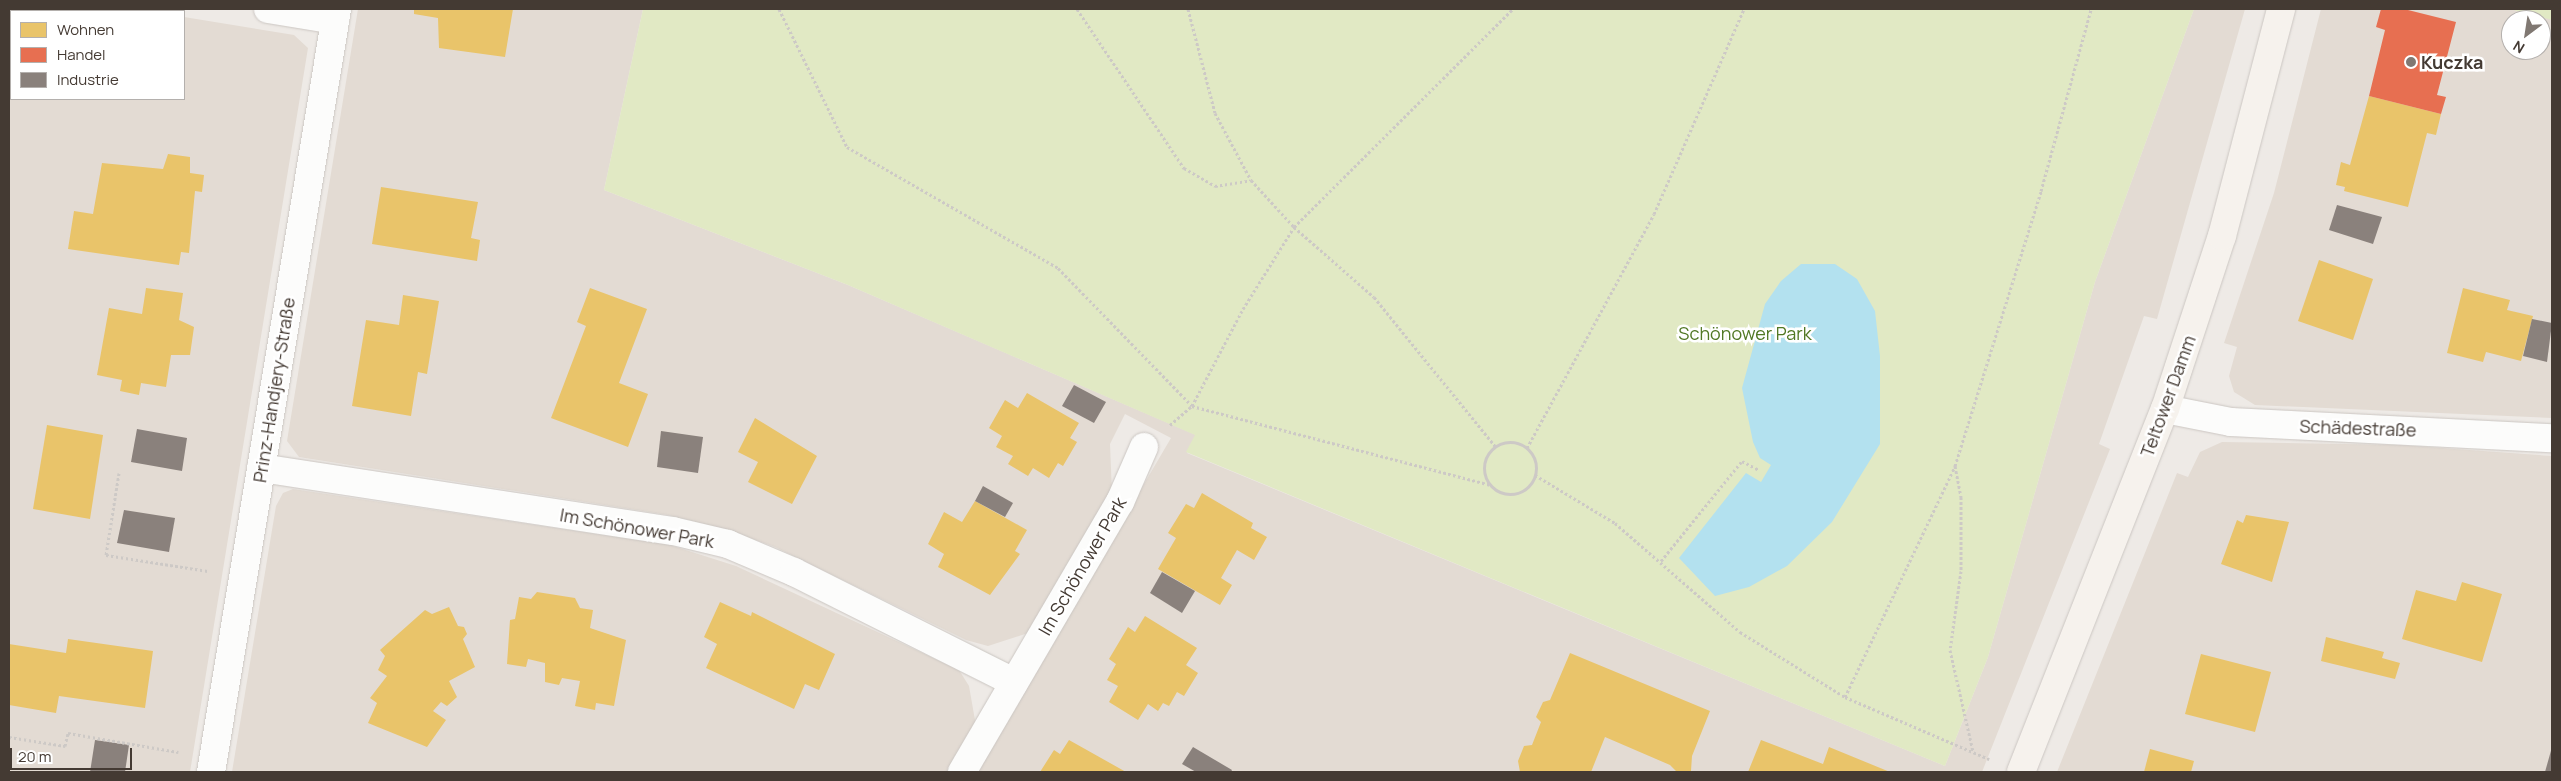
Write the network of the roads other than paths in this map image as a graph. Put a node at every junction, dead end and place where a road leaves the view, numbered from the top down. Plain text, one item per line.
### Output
1 (268, 9) edge
2 (2280, 9) edge
3 (336, 14) edge
4 (2166, 409) junction
5 (2552, 438) edge
6 (1144, 447) road end
7 (261, 468) junction
8 (1014, 682) junction
9 (211, 772) edge
10 (962, 772) edge
11 (2021, 772) edge

1 - 3 street
2 - 4 main road, Teltower Damm
3 - 7 street, Prinz-Handjery-Straße
4 - 5 street, Schädestraße
4 - 11 main road, Teltower Damm
6 - 8 street, Im Schönower Park
7 - 8 street, Im Schönower Park
7 - 9 street, Prinz-Handjery-Straße
8 - 10 street, Im Schönower Park

